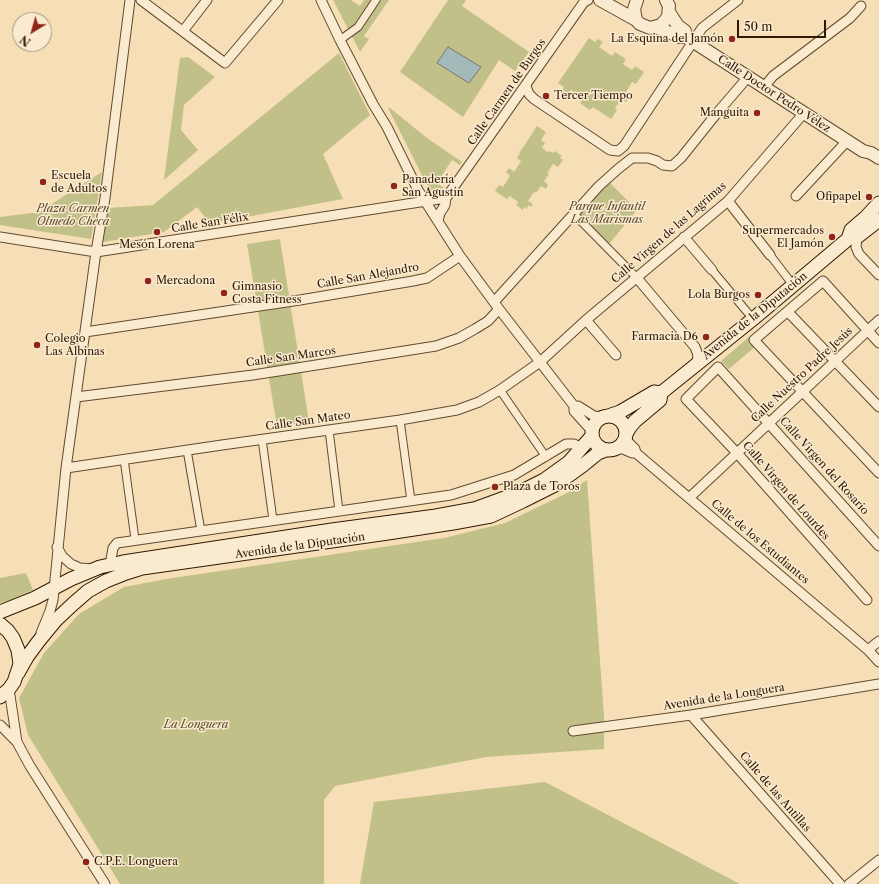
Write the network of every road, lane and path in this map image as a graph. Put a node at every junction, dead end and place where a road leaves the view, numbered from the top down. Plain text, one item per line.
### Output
1 (130, 0) edge
2 (141, 0) edge
3 (207, 0) edge
4 (278, 0) edge
5 (321, 0) edge
6 (376, 0) edge
7 (588, 0) edge
8 (600, 0) edge
9 (637, 0) edge
10 (738, 0) edge
11 (667, 3) edge
12 (861, 6) dead end
13 (636, 20) junction
14 (656, 28) junction
15 (183, 32) junction
16 (689, 39) junction
17 (340, 40) junction
18 (748, 77) junction
19 (526, 86) junction
20 (764, 87) junction
21 (804, 113) junction
22 (847, 141) junction
23 (863, 151) junction
24 (879, 158) edge
25 (879, 167) edge
26 (796, 196) dead end
27 (446, 198) junction
28 (728, 201) junction
29 (424, 202) junction
30 (879, 203) edge
31 (574, 214) junction
32 (879, 220) edge
33 (438, 221) junction
34 (0, 237) edge
35 (684, 237) junction
36 (853, 238) junction
37 (96, 252) junction
38 (460, 256) junction
39 (770, 256) joint
40 (712, 270) joint
41 (879, 275) edge
42 (637, 278) junction
43 (793, 285) junction
44 (497, 306) junction
45 (788, 312) junction
46 (753, 318) junction
47 (586, 320) junction
48 (879, 320) edge
49 (868, 330) junction
50 (85, 332) junction
51 (879, 343) edge
52 (616, 355) dead end
53 (835, 361) junction
54 (540, 362) junction
55 (697, 363) junction
56 (718, 367) joint
57 (500, 390) junction
58 (802, 391) junction
59 (661, 393) junction
60 (76, 397) junction
61 (574, 406) junction
62 (879, 408) edge
63 (606, 416) junction
64 (400, 420) junction
65 (768, 423) junction
66 (329, 430) junction
67 (592, 433) junction
68 (626, 435) junction
69 (262, 439) junction
70 (582, 448) junction
71 (610, 449) junction
72 (187, 450) junction
73 (636, 453) junction
74 (737, 453) junction
75 (546, 457) junction
76 (124, 459) junction
77 (66, 468) junction
78 (879, 473) edge
79 (689, 498) junction
80 (411, 501) junction
81 (339, 511) junction
82 (273, 520) junction
83 (201, 530) junction
84 (135, 539) junction
85 (879, 546) edge
86 (57, 547) junction
87 (110, 565) junction
88 (95, 570) junction
89 (54, 588) junction
90 (867, 600) dead end
91 (0, 612) edge
92 (0, 624) edge
93 (879, 641) edge
94 (35, 646) junction
95 (868, 650) junction
96 (879, 662) edge
97 (18, 673) junction
98 (879, 684) edge
99 (5, 693) edge
100 (691, 715) junction
101 (0, 725) edge
102 (573, 731) dead end
103 (17, 742) junction
104 (879, 860) edge
105 (105, 884) edge
106 (840, 884) edge
107 (849, 884) edge

1 - 37 street
2 - 15 street
3 - 15 street
4 - 15 street
5 - 17 street
6 - 17 street
7 - 19 street, Calle Carmen de Burgos
8 - 13 street
9 - 13 street
10 - 16 street
11 - 14 street
11 - 16 street, Calle Doctor Pedro Vélez
12 - 20 street
13 - 14 street, Calle Doctor Pedro Vélez
14 - 16 street, Calle Doctor Pedro Vélez
16 - 18 street, Calle Doctor Pedro Vélez
16 - 19 street
17 - 29 street
18 - 20 street, Calle Doctor Pedro Vélez
18 - 31 street, Calle San Marcos
19 - 27 street, Calle Carmen de Burgos
20 - 21 street, Calle Doctor Pedro Vélez
21 - 22 street, Calle Doctor Pedro Vélez
21 - 28 street, Calle Virgen de las Lagrimas
22 - 23 street, Calle Doctor Pedro Vélez
22 - 26 street
23 - 24 street, Calle Doctor Pedro Vélez
23 - 25 street, Calle Doctor Pedro Vélez
27 - 29 street
27 - 33 street, Calle Carmen de Burgos
28 - 35 street, Calle Virgen de las Lagrimas
28 - 39 street
29 - 33 street
29 - 37 street, Calle San Félix
30 - 36 main road, Avenida de la Diputación
31 - 42 street
31 - 44 street, Calle San Marcos
32 - 36 main road, Avenida de la Diputación
33 - 38 street
34 - 37 street, Calle San Félix
35 - 40 street
35 - 42 street, Calle Virgen de las Lagrimas
36 - 41 street
36 - 43 main road, Avenida de la Diputación
37 - 50 street
38 - 44 street
38 - 50 street, Calle San Alejandro
39 - 43 street
40 - 46 street
42 - 47 street, Calle Virgen de las Lagrimas
42 - 55 street
43 - 46 main road, Avenida de la Diputación
44 - 54 street
44 - 60 street, Calle San Marcos
45 - 49 street
45 - 53 street
45 - 58 street
46 - 55 main road, Avenida de la Diputación
47 - 52 street
47 - 54 street, Calle Virgen de las Lagrimas
48 - 49 street, Calle Nuestro Padre Jesús
49 - 51 street
49 - 53 street, Calle Nuestro Padre Jesús
50 - 60 street
53 - 58 street, Calle Nuestro Padre Jesús
53 - 62 street
54 - 57 street, Calle San Mateo
54 - 61 street
55 - 59 main road, Avenida de la Diputación
56 - 65 street, Calle Virgen del Rosario
56 - 74 street, Calle Virgen de Lourdes
57 - 64 street, Calle San Mateo
57 - 75 street
58 - 65 street, Calle Nuestro Padre Jesús
58 - 78 street
59 - 63 main road, Avenida de la Diputación
59 - 68 main road, Avenida de la Diputación
60 - 77 street
61 - 63 street
61 - 67 street
63 - 67 main road
63 - 68 main road
64 - 66 street, Calle San Mateo
64 - 80 street
65 - 74 street, Calle Nuestro Padre Jesús
65 - 85 street, Calle Virgen del Rosario
66 - 69 street, Calle San Mateo
66 - 81 street
67 - 70 main road, Avenida de la Diputación
67 - 71 main road
68 - 71 main road
68 - 73 street, Calle de los Estudiantes
69 - 72 street, Calle San Mateo
69 - 82 street
70 - 75 street
70 - 87 main road, Avenida de la Diputación
71 - 73 street, Calle de los Estudiantes
71 - 94 main road, Avenida de la Diputación
72 - 76 street, Calle San Mateo
72 - 83 street
73 - 79 street, Calle de los Estudiantes
74 - 79 street, Calle Nuestro Padre Jesús
74 - 90 street, Calle Virgen de Lourdes
75 - 80 street
76 - 77 street, Calle San Mateo
76 - 84 street
77 - 86 street
79 - 95 street, Calle de los Estudiantes
80 - 81 street
81 - 82 street
82 - 83 street
83 - 84 street
84 - 87 street
86 - 88 street
86 - 89 street
87 - 88 main road, Avenida de la Diputación
88 - 89 main road, Avenida de la Diputación
89 - 91 main road, Avenida de la Diputación
89 - 94 street
92 - 97 main road
93 - 95 street
94 - 97 main road, Avenida de la Diputación
95 - 96 street, Calle de los Estudiantes
97 - 99 main road, Avenida de la Diputación
98 - 100 street, Avenida de la Longuera
99 - 103 street
100 - 102 street, Avenida de la Longuera
100 - 106 street, Calle de las Antillas
101 - 103 street
103 - 105 street
104 - 107 street

